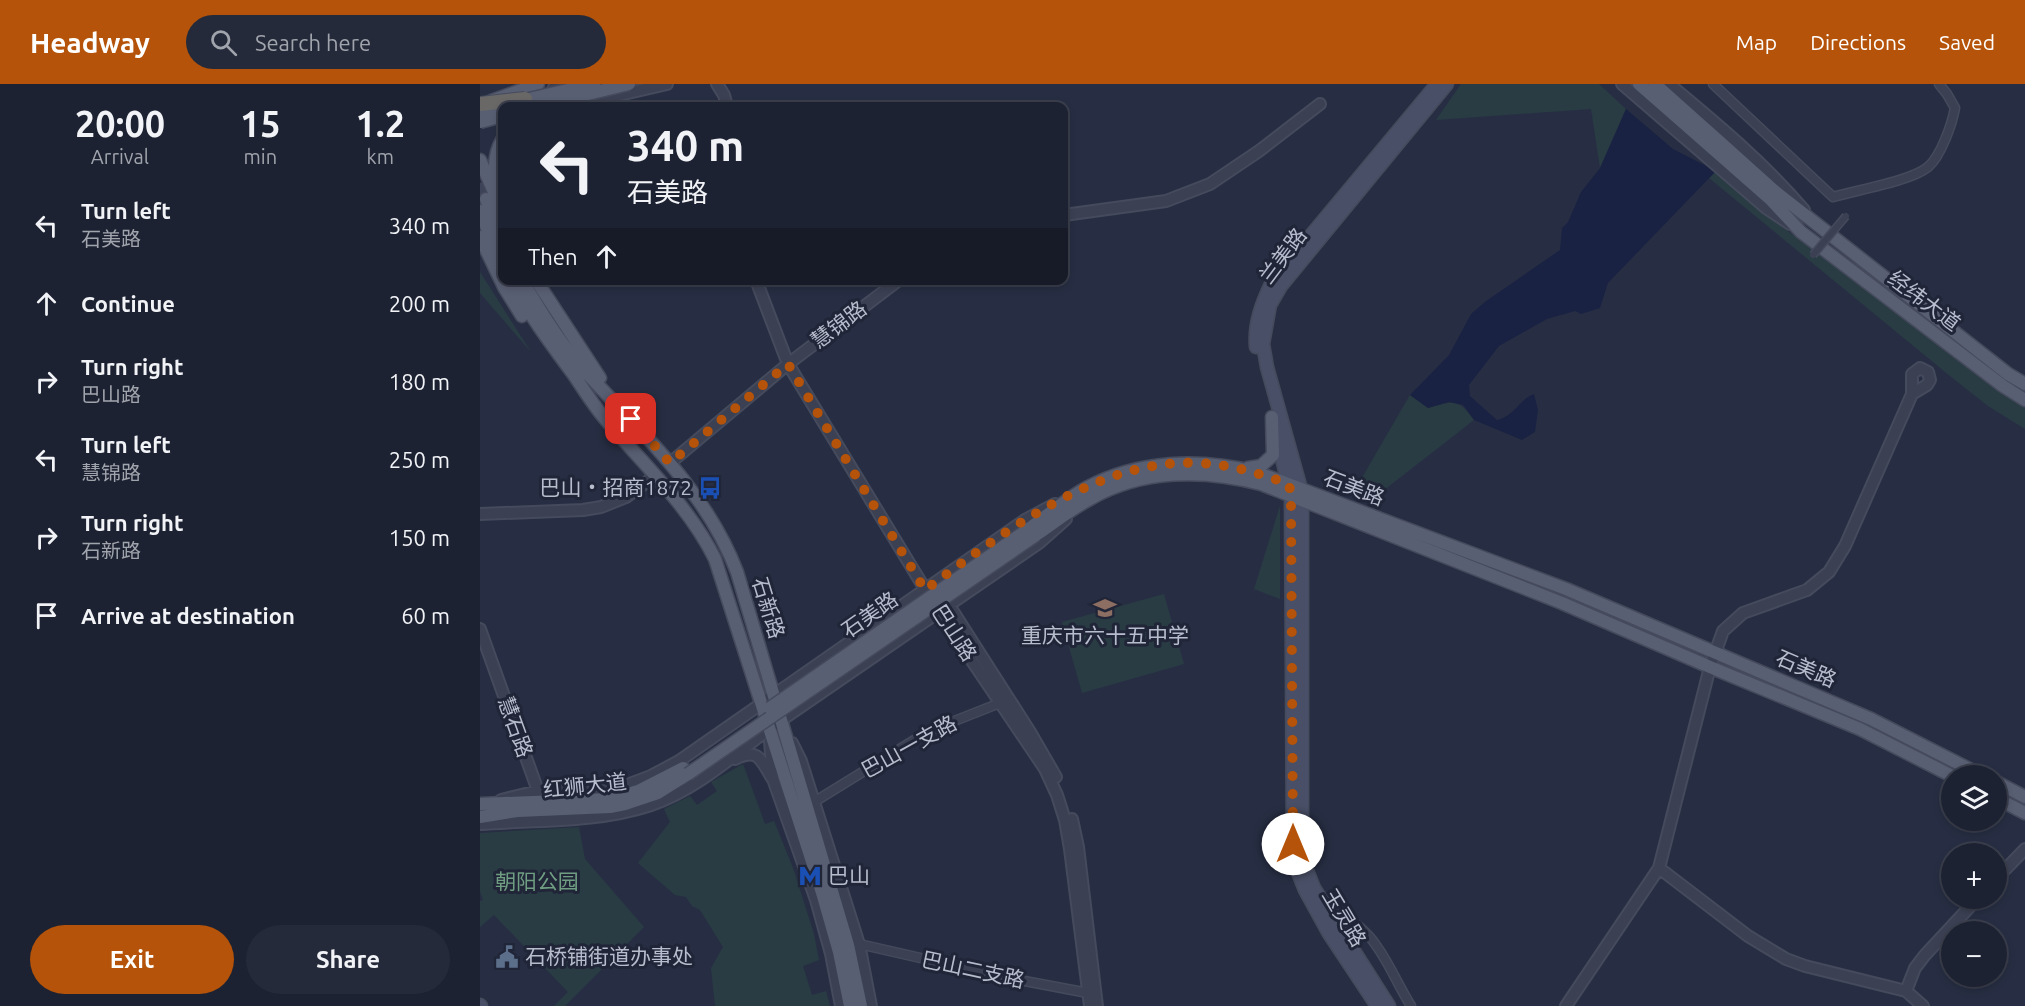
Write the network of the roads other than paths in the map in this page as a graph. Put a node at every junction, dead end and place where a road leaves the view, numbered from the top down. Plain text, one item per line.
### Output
1 (511, 84) edge
2 (538, 84) edge
3 (556, 84) edge
4 (594, 84) edge
5 (628, 84) edge
6 (667, 84) edge
7 (717, 84) edge
8 (1437, 84) edge
9 (1447, 84) edge
10 (1622, 84) edge
11 (1639, 84) edge
12 (1655, 84) edge
13 (1669, 84) edge
14 (1713, 84) edge
15 (1938, 84) edge
16 (525, 99) junction
17 (515, 102) edge
18 (555, 102) edge
19 (556, 102) edge
20 (589, 102) edge
21 (726, 102) edge
22 (480, 104) edge
23 (1320, 104) dead end
24 (498, 107) edge
25 (480, 112) edge
26 (498, 117) edge
27 (498, 120) edge
28 (480, 122) edge
29 (498, 147) edge
30 (480, 160) edge
31 (480, 185) edge
32 (492, 198) junction
33 (498, 205) edge
34 (480, 211) edge
35 (1068, 214) edge
36 (1846, 216) dead end
37 (498, 223) edge
38 (1816, 224) junction
39 (1802, 232) junction
40 (480, 237) edge
41 (498, 255) edge
42 (1813, 255) dead end
43 (498, 274) edge
44 (503, 285) edge
45 (513, 285) edge
46 (525, 285) edge
47 (539, 285) edge
48 (758, 285) edge
49 (892, 285) edge
50 (788, 364) junction
51 (2025, 384) edge
52 (1912, 394) dead end
53 (2025, 400) edge
54 (618, 404) junction
55 (604, 417) junction
56 (1272, 417) junction
57 (670, 463) junction
58 (1240, 468) junction
59 (656, 476) junction
60 (1296, 493) junction
61 (1087, 494) junction
62 (480, 514) edge
63 (930, 586) junction
64 (944, 609) junction
65 (480, 629) edge
66 (1714, 652) junction
67 (1710, 667) junction
68 (774, 696) junction
69 (1004, 701) junction
70 (762, 704) junction
71 (781, 721) junction
72 (769, 729) junction
73 (1961, 765) edge
74 (714, 770) junction
75 (1941, 770) edge
76 (686, 771) junction
77 (773, 779) junction
78 (2007, 788) edge
79 (538, 790) junction
80 (2025, 797) edge
81 (814, 802) junction
82 (482, 804) edge
83 (2007, 804) edge
84 (2025, 813) edge
85 (480, 817) edge
86 (480, 824) edge
87 (1298, 844) junction
88 (2025, 849) edge
89 (1659, 868) junction
90 (2007, 868) edge
91 (1326, 909) junction
92 (1968, 909) edge
93 (859, 944) junction
94 (1906, 991) junction
95 (1088, 993) junction
96 (1374, 1003) edge
97 (841, 1006) edge
98 (850, 1006) edge
99 (861, 1006) edge
100 (871, 1006) edge
101 (1090, 1006) edge
102 (1097, 1006) edge
103 (1389, 1006) edge
104 (1411, 1006) edge
105 (1566, 1006) edge
106 (1923, 1006) edge

1 - 2 main road
2 - 25 main road
3 - 19 street
4 - 16 main road, bridge
5 - 18 main road, bridge
6 - 20 street
7 - 21 street
8 - 56 main road, 兰美路
9 - 60 main road, 兰美路
10 - 39 street, 经纬大道
11 - 39 main road, 经纬大道
12 - 38 main road, 经纬大道
13 - 38 street, 经纬大道
14 - 15 street
16 - 17 main road, bridge
16 - 22 highway, bridge
23 - 35 street
24 - 25 main road, bridge
25 - 27 main road
26 - 28 main road, bridge
29 - 32 main road
30 - 32 main road
31 - 32 main road
32 - 33 main road
32 - 37 main road
34 - 41 main road
36 - 42 street, bridge
38 - 51 main road, 经纬大道
39 - 53 main road, 经纬大道
40 - 43 main road
44 - 55 main road
45 - 55 main road, 石新路
46 - 54 main road, 石新路
47 - 54 main road
48 - 50 street, 巴山路
49 - 50 street, 慧锦路
50 - 57 street, 慧锦路
50 - 63 street, 巴山路
52 - 66 street
54 - 57 main road, 石新路
55 - 59 main road, 石新路
56 - 58 main road
56 - 60 main road, 兰美路
57 - 68 main road, 石新路
58 - 60 main road, 石美路
58 - 61 main road, 石美路
59 - 62 street
59 - 70 main road, 石新路
60 - 61 main road, 石美路
60 - 66 main road, 石美路
60 - 67 main road, 石美路
60 - 87 main road, 玉灵路
61 - 63 street
61 - 64 street
61 - 76 main road, 石美路, bridge
63 - 64 street, 巴山路
63 - 68 street
64 - 69 street, 巴山路
64 - 71 street
65 - 79 street, 慧石路
66 - 67 street
66 - 73 main road, 石美路
67 - 75 main road, 石美路
67 - 89 street
68 - 70 street
68 - 71 main road, 石新路
69 - 81 street, 巴山一支路
69 - 95 street, 巴山路
69 - 102 street, 巴山路
70 - 72 main road, 石新路
70 - 79 street
71 - 72 street
71 - 81 street
71 - 99 main road, 石新路
72 - 74 street
72 - 77 street
72 - 98 main road, 石新路
74 - 77 street
74 - 86 street
76 - 82 main road, 红狮大道
76 - 85 main road, 红狮大道
77 - 97 street
78 - 80 main road
79 - 82 street
81 - 93 street
83 - 84 main road
87 - 91 main road, 玉灵路
87 - 96 main road, 玉灵路
88 - 90 street
89 - 94 street
89 - 105 street
91 - 103 main road, 玉灵路
91 - 104 street
92 - 94 street
93 - 95 street, 巴山二支路
93 - 100 street
94 - 106 street
95 - 101 street, 巴山路

